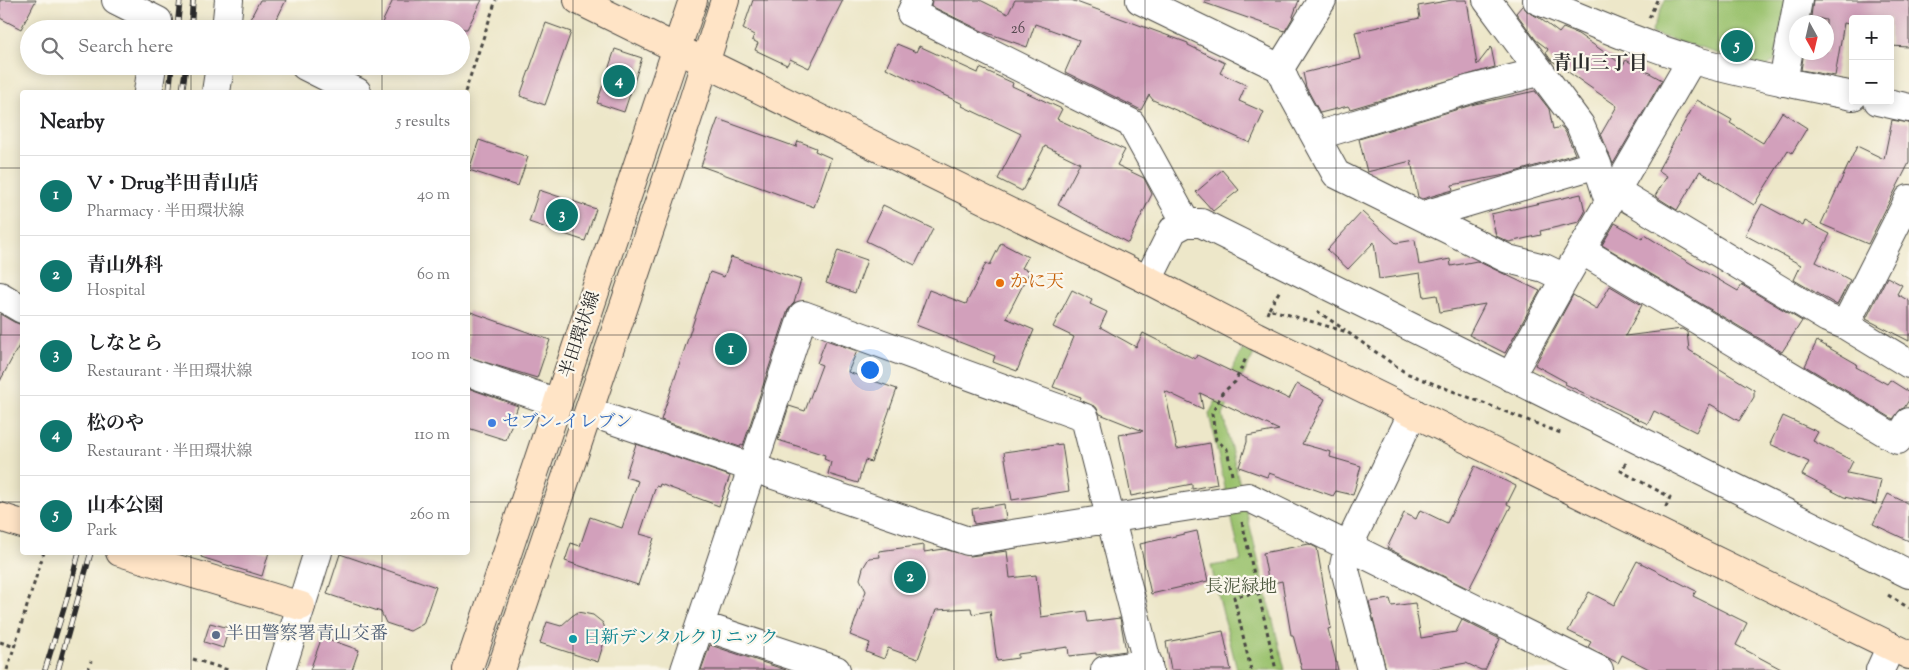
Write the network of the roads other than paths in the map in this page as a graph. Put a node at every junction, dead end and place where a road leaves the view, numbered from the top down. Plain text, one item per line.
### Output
1 (116, 0) edge
2 (229, 0) edge
3 (578, 0) edge
4 (693, 0) edge
5 (725, 0) edge
6 (918, 0) edge
7 (1140, 0) edge
8 (1322, 0) edge
9 (1487, 0) edge
10 (1537, 0) edge
11 (1798, 0) edge
12 (158, 16) edge
13 (228, 20) edge
14 (676, 50) junction
15 (1692, 59) junction
16 (704, 63) junction
17 (1280, 68) junction
18 (1539, 72) junction
19 (151, 75) edge
20 (219, 75) edge
21 (323, 75) edge
22 (1783, 82) junction
23 (148, 90) edge
24 (216, 90) edge
25 (353, 90) edge
26 (1849, 95) edge
27 (1894, 105) edge
28 (1909, 108) edge
29 (1316, 136) junction
30 (1597, 164) junction
31 (1613, 197) junction
32 (1909, 199) edge
33 (1421, 216) junction
34 (1186, 223) junction
35 (1581, 250) junction
36 (1565, 278) junction
37 (1148, 280) junction
38 (0, 296) edge
39 (20, 308) edge
40 (1845, 325) junction
41 (1909, 364) edge
42 (470, 373) edge
43 (1510, 376) junction
44 (558, 403) junction
45 (589, 412) junction
46 (1413, 412) junction
47 (1909, 422) edge
48 (751, 469) junction
49 (0, 517) edge
50 (1112, 518) junction
51 (20, 523) edge
52 (1348, 547) junction
53 (130, 555) edge
54 (317, 555) edge
55 (1909, 574) edge
56 (301, 606) junction
57 (700, 625) junction
58 (1893, 657) edge
59 (1149, 666) edge
60 (281, 670) edge
61 (468, 670) edge
62 (501, 670) edge
63 (685, 670) edge
64 (836, 670) edge
65 (1105, 670) edge
66 (1371, 670) edge
67 (1599, 670) edge

1 - 12 street
2 - 13 street
3 - 14 street
4 - 14 street, 半田環状線
5 - 16 street, 半田環状線
6 - 34 street
7 - 17 street
8 - 17 street
9 - 18 street
10 - 15 street
11 - 22 street
14 - 16 street
14 - 44 street, 半田環状線
15 - 22 street
15 - 31 street
16 - 37 street
16 - 45 street, 半田環状線
17 - 29 street
18 - 29 street
18 - 30 street
19 - 23 street
20 - 24 street
21 - 25 street
22 - 26 street
27 - 28 street
29 - 33 street
30 - 31 street
30 - 33 street
31 - 35 street
31 - 40 street
32 - 40 street
33 - 36 street
34 - 37 street
34 - 43 street
35 - 36 street
35 - 47 street
36 - 43 street
37 - 46 street
38 - 39 street
40 - 41 street
42 - 44 street
43 - 55 street
44 - 61 street, 半田環状線
45 - 48 street
45 - 62 street, 半田環状線
46 - 52 street
46 - 58 street
48 - 50 street
48 - 50 street
48 - 57 street
49 - 51 street
50 - 52 street
50 - 59 street
52 - 66 street
52 - 67 street
53 - 56 street
54 - 56 street
56 - 60 street
57 - 63 street
57 - 64 street
59 - 65 street

